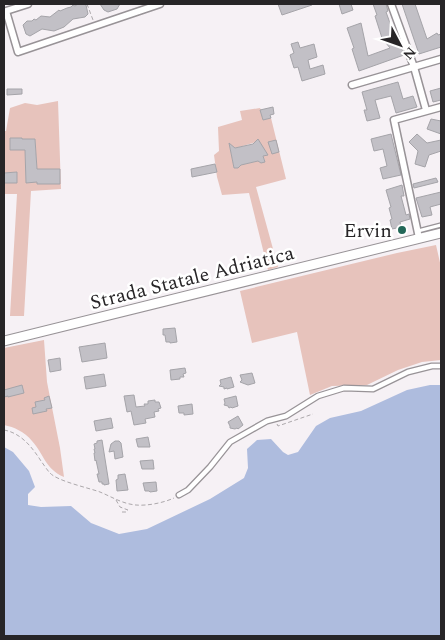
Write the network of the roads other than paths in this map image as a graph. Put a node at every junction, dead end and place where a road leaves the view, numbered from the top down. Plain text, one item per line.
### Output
1 (28, 4) edge
2 (160, 4) edge
3 (392, 4) edge
4 (441, 59) edge
5 (414, 67) junction
6 (352, 85) dead end
7 (441, 107) edge
8 (426, 110) junction
9 (441, 225) edge
10 (441, 233) edge
11 (419, 235) junction
12 (4, 341) edge
13 (441, 366) edge
14 (179, 495) road end

1 - 2 street
3 - 5 street
4 - 5 street
5 - 6 street
5 - 8 street
7 - 8 street
8 - 11 street
9 - 11 lane
10 - 11 main road, Strada Statale Adriatica
11 - 12 main road, Strada Statale Adriatica
13 - 14 street

